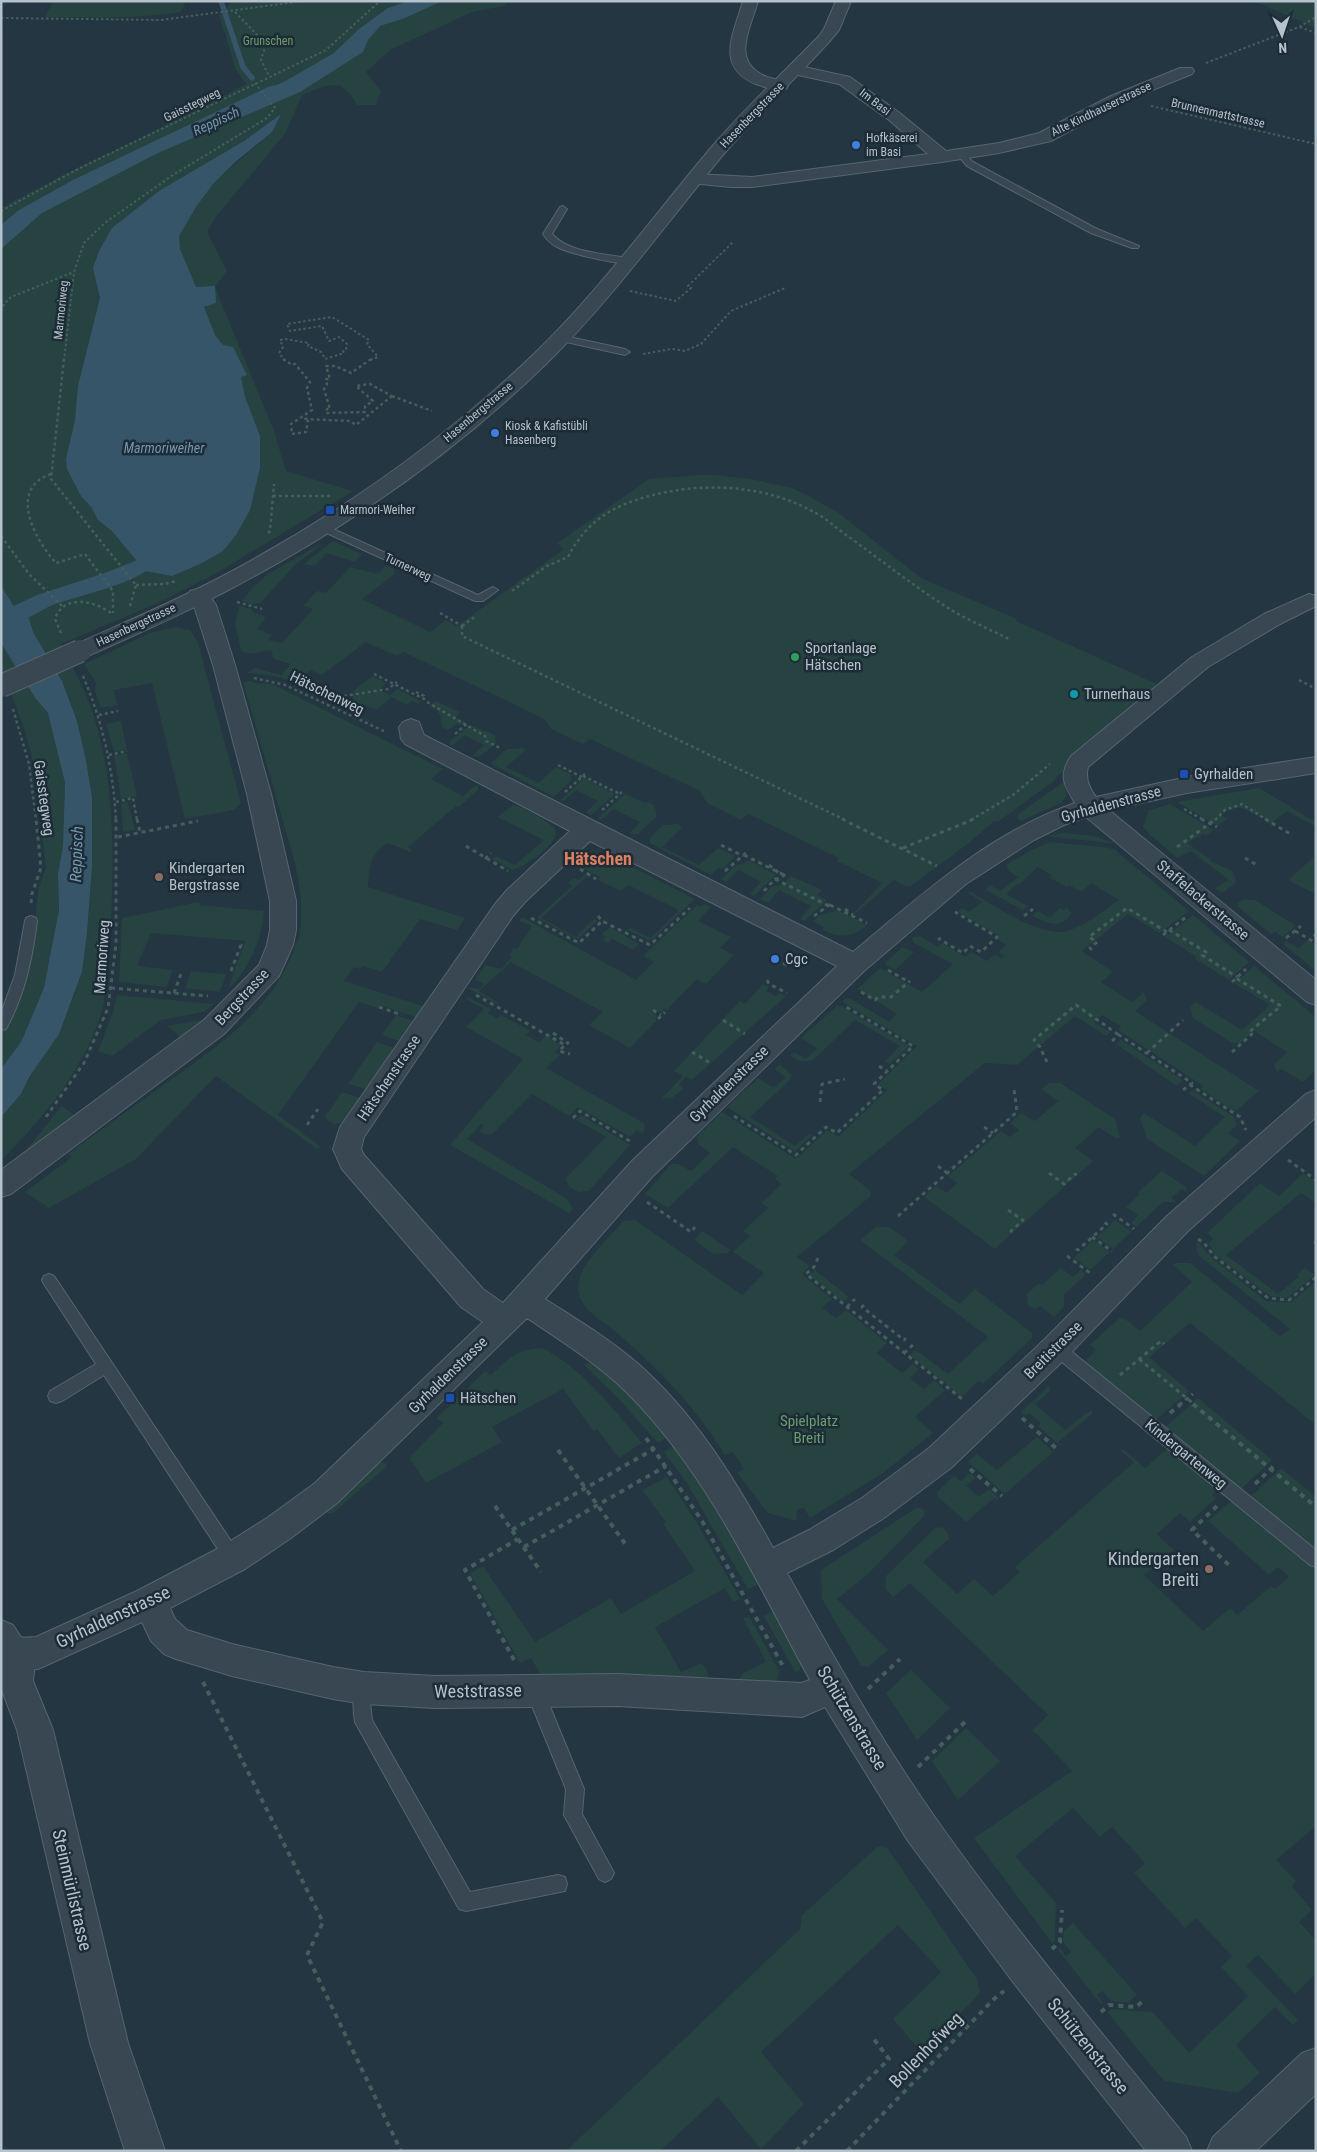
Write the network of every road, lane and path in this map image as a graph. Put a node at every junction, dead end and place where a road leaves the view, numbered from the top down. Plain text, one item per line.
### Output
1 (303, 1) edge
2 (380, 1) edge
3 (751, 1) edge
4 (844, 1) edge
5 (234, 11) junction
6 (1316, 17) edge
7 (1, 18) edge
8 (1299, 27) junction
9 (1316, 33) edge
10 (796, 70) junction
11 (1186, 70) joint
12 (269, 76) junction
13 (256, 83) junction
14 (780, 86) junction
15 (1117, 99) junction
16 (1316, 144) edge
17 (960, 154) junction
18 (942, 157) junction
19 (696, 179) junction
20 (564, 209) dead end
21 (1, 211) edge
22 (733, 242) dead end
23 (1135, 246) dead end
24 (628, 261) junction
25 (74, 272) junction
26 (606, 286) junction
27 (784, 288) dead end
28 (1, 311) edge
29 (560, 338) junction
30 (626, 352) joint
31 (393, 395) junction
32 (432, 410) dead end
33 (51, 474) junction
34 (274, 484) dead end
35 (273, 496) junction
36 (358, 504) junction
37 (322, 527) junction
38 (1, 536) edge
39 (263, 538) dead end
40 (182, 579) dead end
41 (493, 590) dead end
42 (509, 593) dead end
43 (198, 596) junction
44 (1309, 601) dead end
45 (237, 602) dead end
46 (63, 608) dead end
47 (262, 609) dead end
48 (440, 613) dead end
49 (479, 614) dead end
50 (113, 615) dead end
51 (462, 626) junction
52 (1010, 639) dead end
53 (374, 674) dead end
54 (228, 679) junction
55 (1299, 680) dead end
56 (395, 683) junction
57 (1316, 689) edge
58 (416, 692) dead end
59 (6, 694) edge
60 (344, 696) dead end
61 (427, 701) junction
62 (118, 711) dead end
63 (412, 733) joint
64 (500, 748) dead end
65 (127, 751) dead end
66 (109, 754) junction
67 (1055, 760) dead end
68 (1316, 765) edge
69 (558, 766) dead end
70 (620, 794) dead end
71 (116, 802) junction
72 (138, 803) dead end
73 (134, 804) junction
74 (1090, 807) junction
75 (1188, 811) dead end
76 (198, 820) dead end
77 (1210, 824) junction
78 (1217, 828) dead end
79 (587, 829) junction
80 (140, 832) junction
81 (1292, 835) dead end
82 (118, 836) junction
83 (721, 845) dead end
84 (466, 846) dead end
85 (902, 848) junction
86 (491, 853) dead end
87 (485, 858) junction
88 (1245, 858) dead end
89 (1160, 864) junction
90 (769, 865) dead end
91 (1257, 865) dead end
92 (780, 873) junction
93 (591, 874) dead end
94 (784, 876) dead end
95 (957, 878) junction
96 (596, 879) dead end
97 (775, 879) dead end
98 (530, 883) junction
99 (708, 890) junction
100 (507, 906) junction
101 (845, 909) dead end
102 (1033, 909) dead end
103 (955, 912) dead end
104 (598, 916) dead end
105 (854, 916) junction
106 (1024, 916) dead end
107 (1183, 919) dead end
108 (31, 921) joint
109 (602, 921) junction
110 (625, 925) dead end
111 (621, 930) junction
112 (1168, 931) junction
113 (1295, 931) dead end
114 (890, 934) junction
115 (1163, 935) dead end
116 (941, 938) dead end
117 (1316, 943) edge
118 (1092, 950) dead end
119 (1247, 968) dead end
120 (182, 971) dead end
121 (1237, 978) junction
122 (839, 979) junction
123 (910, 981) dead end
124 (1232, 982) dead end
125 (454, 983) junction
126 (111, 988) junction
127 (174, 993) junction
128 (1316, 995) edge
129 (243, 1000) junction
130 (379, 1006) dead end
131 (653, 1010) dead end
132 (396, 1012) dead end
133 (665, 1012) dead end
134 (661, 1014) junction
135 (658, 1019) dead end
136 (1183, 1020) dead end
137 (1, 1025) edge
138 (553, 1034) dead end
139 (1119, 1034) junction
140 (1112, 1041) dead end
141 (565, 1045) junction
142 (1232, 1052) dead end
143 (1147, 1053) junction
144 (570, 1054) dead end
145 (1047, 1062) dead end
146 (879, 1066) dead end
147 (887, 1071) junction
148 (845, 1079) dead end
149 (1190, 1085) junction
150 (1014, 1089) dead end
151 (1183, 1090) dead end
152 (711, 1102) junction
153 (820, 1102) dead end
154 (1316, 1102) edge
155 (318, 1109) dead end
156 (573, 1118) dead end
157 (43, 1121) dead end
158 (307, 1125) dead end
159 (984, 1127) dead end
160 (815, 1128) dead end
161 (820, 1132) junction
162 (993, 1133) junction
163 (1266, 1144) junction
164 (655, 1156) junction
165 (938, 1166) dead end
166 (947, 1173) junction
167 (1049, 1173) dead end
168 (1077, 1175) dead end
169 (1316, 1180) edge
170 (1, 1186) edge
171 (626, 1187) junction
172 (1008, 1210) dead end
173 (898, 1216) dead end
174 (1104, 1222) dead end
175 (1177, 1224) junction
176 (695, 1227) dead end
177 (1013, 1232) dead end
178 (1076, 1249) dead end
179 (818, 1258) dead end
180 (1316, 1278) edge
181 (49, 1280) dead end
182 (856, 1299) dead end
183 (864, 1305) dead end
184 (846, 1307) junction
185 (515, 1311) junction
186 (883, 1323) junction
187 (876, 1330) junction
188 (906, 1338) dead end
189 (914, 1344) dead end
190 (1164, 1344) dead end
191 (1056, 1348) junction
192 (904, 1353) junction
193 (106, 1366) junction
194 (1193, 1394) dead end
195 (56, 1396) dead end
196 (1186, 1399) junction
197 (993, 1408) junction
198 (1154, 1428) junction
199 (641, 1433) dead end
200 (1057, 1449) dead end
201 (558, 1450) dead end
202 (654, 1450) junction
203 (949, 1450) junction
204 (1276, 1464) dead end
205 (667, 1465) junction
206 (1270, 1470) junction
207 (585, 1488) junction
208 (1235, 1494) junction
209 (1002, 1496) dead end
210 (1316, 1501) edge
211 (597, 1505) junction
212 (495, 1506) dead end
213 (1314, 1506) edge
214 (512, 1530) junction
215 (518, 1539) junction
216 (626, 1545) dead end
217 (524, 1547) junction
218 (232, 1558) junction
219 (1316, 1560) edge
220 (767, 1567) junction
221 (1231, 1567) dead end
222 (541, 1572) dead end
223 (149, 1602) junction
224 (10, 1645) edge
225 (207, 1652) junction
226 (900, 1659) dead end
227 (364, 1688) junction
228 (532, 1690) junction
229 (827, 1699) junction
230 (965, 1722) dead end
231 (896, 1789) junction
232 (605, 1873) dead end
233 (558, 1884) dead end
234 (1029, 1973) junction
235 (1144, 2001) dead end
236 (1076, 2032) junction
237 (873, 2038) dead end
238 (1316, 2067) edge
239 (145, 2151) edge
240 (401, 2151) edge
241 (796, 2151) edge
242 (846, 2151) edge
243 (1172, 2151) edge
244 (1228, 2151) edge

1 - 5 path
2 - 12 path, Gaisstegweg
3 - 14 street
4 - 10 street, Hasenbergstrasse
5 - 7 path
5 - 12 path
6 - 8 path
8 - 9 path
8 - 11 path
10 - 14 street, Hasenbergstrasse
10 - 18 street, Im Basi
11 - 15 street, Alte Kindhauserstrasse
12 - 13 path, Gaisstegweg
13 - 21 path, Gaisstegweg
13 - 25 path, Marmoriweg
14 - 19 street, Hasenbergstrasse
15 - 16 path, Brunnenmattstrasse
15 - 17 street, Alte Kindhauserstrasse
17 - 18 street, Alte Kindhauserstrasse
17 - 23 lane
18 - 19 street, Alte Kindhauserstrasse
19 - 24 street, Hasenbergstrasse
20 - 24 lane
22 - 26 path
24 - 26 street, Hasenbergstrasse
25 - 28 path
25 - 33 path, Marmoriweg
26 - 29 street, Hasenbergstrasse
27 - 30 path
29 - 30 lane
29 - 36 street, Hasenbergstrasse
31 - 31 path
31 - 32 path
33 - 40 path
33 - 50 path
34 - 35 path
35 - 36 path
35 - 39 path
36 - 37 street, Hasenbergstrasse
37 - 41 lane, Turnerweg
37 - 43 street, Hasenbergstrasse
38 - 46 path
42 - 52 path
43 - 54 street, Bergstrasse
43 - 59 street, Hasenbergstrasse, bridge
44 - 74 street
45 - 47 path
48 - 51 path
49 - 51 path
51 - 85 path
53 - 56 path
54 - 63 path, Hätschenweg
54 - 129 street, Bergstrasse
55 - 57 path
56 - 60 path
56 - 61 path
58 - 61 path
59 - 108 path, Gaisstegweg
61 - 64 path
62 - 66 path, Marmoriweg
63 - 79 street
65 - 66 path
66 - 71 path, Marmoriweg
67 - 85 path
68 - 74 street, Gyrhaldenstrasse
69 - 70 path
71 - 73 path
71 - 82 path, Marmoriweg
72 - 73 path
73 - 80 path
74 - 89 street, Staffelackerstrasse
74 - 95 street, Gyrhaldenstrasse
75 - 77 path
76 - 80 path
77 - 78 path
77 - 81 path
77 - 89 path
79 - 98 street, Hätschenstrasse
79 - 99 street
80 - 82 path
82 - 126 path, Marmoriweg
83 - 92 path
84 - 87 path
85 - 95 path
86 - 87 path
87 - 98 path
88 - 91 path
89 - 128 street, Staffelackerstrasse
90 - 92 path
92 - 94 path
93 - 96 path
95 - 114 street, Gyrhaldenstrasse
97 - 105 path
98 - 100 street, Hätschenstrasse
99 - 111 path
99 - 122 street
100 - 109 path
100 - 125 street, Hätschenstrasse
101 - 105 path
102 - 106 path
103 - 116 path
104 - 109 path
105 - 114 path
107 - 112 path
108 - 137 lane
109 - 111 path
110 - 111 path
112 - 115 path
112 - 118 path
112 - 121 path
113 - 117 path
114 - 122 street, Gyrhaldenstrasse
119 - 121 path
120 - 127 path
121 - 124 path
121 - 142 path
122 - 123 path
122 - 147 path
122 - 152 street, Gyrhaldenstrasse
125 - 141 path
125 - 185 street, Hätschenstrasse
126 - 127 path
126 - 157 path, Marmoriweg
127 - 129 path
129 - 170 street, Bergstrasse
130 - 132 path
131 - 134 path
133 - 134 path
134 - 135 path
136 - 143 path
138 - 141 path
139 - 140 path
139 - 143 path
139 - 145 path
141 - 144 path
143 - 149 path
146 - 147 path
147 - 161 path
148 - 153 path
149 - 151 path
149 - 163 path
150 - 162 path
152 - 161 path
152 - 164 street, Gyrhaldenstrasse
154 - 163 street, Breitistrasse
155 - 158 path
156 - 164 path
159 - 162 path
160 - 161 path
162 - 166 path
163 - 169 path
163 - 175 street, Breitistrasse
164 - 171 street, Gyrhaldenstrasse
165 - 166 path
166 - 173 path
167 - 168 path
171 - 176 path
171 - 185 street, Gyrhaldenstrasse
172 - 177 path
174 - 178 path
175 - 180 path
175 - 191 street, Breitistrasse
179 - 184 path
181 - 193 lane
182 - 184 path
183 - 186 path
184 - 187 path
185 - 218 street, Gyrhaldenstrasse
185 - 220 street, Schützenstrasse
186 - 187 path
186 - 188 path
187 - 192 path
189 - 192 path
190 - 196 path
191 - 197 street, Breitistrasse
191 - 198 lane, Kindergartenweg
192 - 197 path
193 - 195 lane
193 - 218 lane
194 - 196 path
196 - 198 path
196 - 206 path
197 - 200 path
197 - 203 street, Breitistrasse
198 - 208 lane, Kindergartenweg
199 - 202 path
201 - 207 path
202 - 205 path
202 - 207 path
203 - 209 path
203 - 220 street, Breitistrasse
204 - 206 path
205 - 211 path
205 - 229 path
206 - 208 path
206 - 213 path
207 - 211 path
207 - 214 path
208 - 219 lane, Kindergartenweg
208 - 221 path
210 - 213 path
211 - 216 path
211 - 217 path
212 - 214 path
214 - 215 path
215 - 217 path
215 - 228 path
217 - 222 path
218 - 223 street, Gyrhaldenstrasse
220 - 229 street, Schützenstrasse
223 - 224 street, Gyrhaldenstrasse
223 - 225 street, Weststrasse
224 - 239 street, Steinmürlistrasse
225 - 227 street, Weststrasse
225 - 240 path
226 - 229 path
227 - 228 street, Weststrasse
227 - 233 lane
228 - 229 street, Weststrasse
228 - 232 lane
229 - 231 street, Schützenstrasse
230 - 231 path
231 - 234 street, Schützenstrasse
234 - 236 street, Schützenstrasse
234 - 242 path, Bollenhofweg
235 - 236 path
236 - 243 street, Schützenstrasse
237 - 241 path
238 - 244 street

